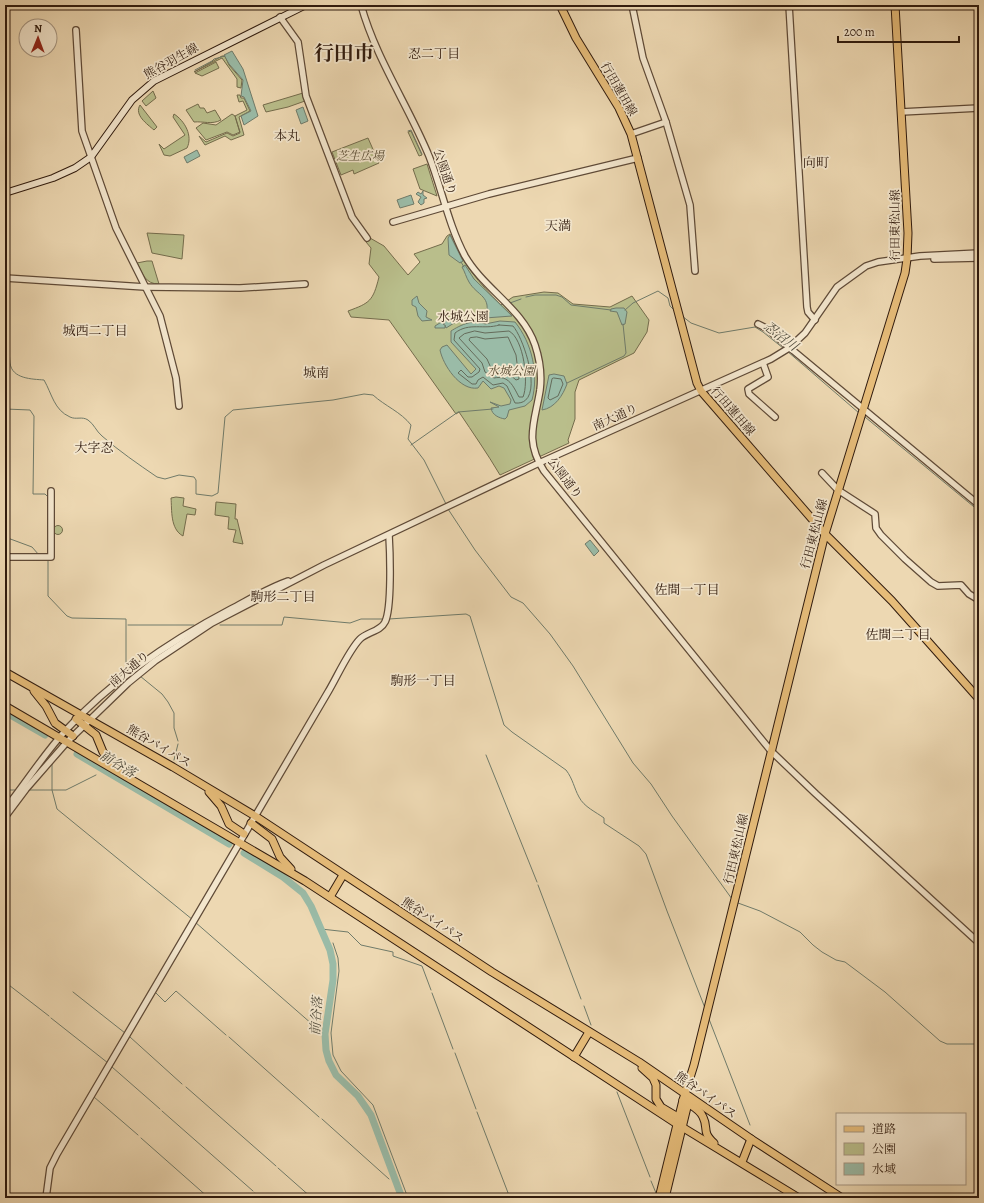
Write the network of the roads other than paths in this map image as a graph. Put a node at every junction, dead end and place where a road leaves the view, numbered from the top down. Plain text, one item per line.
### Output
1 (306, 5) edge
2 (361, 5) edge
3 (560, 5) edge
4 (632, 5) edge
5 (790, 5) edge
6 (894, 5) edge
7 (280, 18) junction
8 (76, 30) dead end
9 (979, 108) edge
10 (901, 112) junction
11 (666, 122) junction
12 (631, 134) junction
13 (91, 157) junction
14 (638, 158) junction
15 (5, 193) edge
16 (445, 206) junction
17 (393, 222) dead end
18 (367, 238) dead end
19 (979, 253) edge
20 (916, 258) junction
21 (979, 258) edge
22 (907, 259) junction
23 (695, 271) dead end
24 (5, 278) edge
25 (305, 284) dead end
26 (145, 287) junction
27 (815, 320) junction
28 (758, 324) dead end
29 (789, 348) junction
30 (763, 363) junction
31 (701, 391) junction
32 (179, 406) dead end
33 (864, 410) junction
34 (775, 417) dead end
35 (539, 463) junction
36 (822, 472) dead end
37 (51, 490) dead end
38 (838, 490) junction
39 (979, 505) edge
40 (825, 534) junction
41 (389, 535) junction
42 (5, 557) edge
43 (979, 600) edge
44 (5, 672) edge
45 (135, 673) junction
46 (31, 687) junction
47 (979, 699) edge
48 (5, 706) edge
49 (79, 717) junction
50 (90, 719) junction
51 (84, 725) junction
52 (66, 730) junction
53 (73, 736) junction
54 (59, 738) junction
55 (67, 742) junction
56 (771, 751) junction
57 (119, 772) junction
58 (193, 779) junction
59 (22, 791) junction
60 (5, 809) edge
61 (255, 816) junction
62 (5, 817) edge
63 (251, 823) junction
64 (244, 834) junction
65 (240, 842) junction
66 (343, 875) junction
67 (305, 881) junction
68 (330, 897) junction
69 (979, 943) edge
70 (589, 1032) junction
71 (574, 1056) junction
72 (639, 1062) junction
73 (686, 1098) junction
74 (680, 1122) junction
75 (751, 1139) junction
76 (716, 1148) junction
77 (742, 1162) junction
78 (46, 1198) edge
79 (659, 1198) edge
80 (665, 1198) edge
81 (799, 1198) edge
82 (842, 1198) edge

1 - 7 main road, 熊谷羽生線
2 - 16 street, 公園通り
3 - 12 main road, 行田蓮田線
4 - 11 street
5 - 27 street
6 - 10 main road, 行田東松山線
7 - 13 main road, 熊谷羽生線
7 - 18 street
8 - 13 street
9 - 10 street
10 - 22 main road, 行田東松山線
11 - 12 street
11 - 23 street
12 - 14 main road, 行田蓮田線
13 - 15 main road, 熊谷羽生線
13 - 26 street
14 - 16 street
14 - 31 main road, 行田蓮田線
16 - 17 street
16 - 35 street, 公園通り
19 - 20 street, 南大通り
20 - 21 street, 南大通り
20 - 22 street, 南大通り
22 - 27 street, 南大通り
22 - 33 main road, 行田東松山線
24 - 26 street
25 - 26 street
26 - 32 street
27 - 29 street, 南大通り
28 - 29 street
29 - 30 street, 南大通り
29 - 33 street
30 - 31 street, 南大通り
30 - 34 street
31 - 35 street, 南大通り
31 - 40 main road, 行田蓮田線
33 - 38 main road, 行田東松山線
33 - 39 street
35 - 41 street, 南大通り
35 - 56 street, 公園通り
36 - 38 street
37 - 42 street
38 - 40 main road, 行田東松山線
38 - 43 street
40 - 47 main road, 行田蓮田線
40 - 56 main road, 行田東松山線
41 - 45 street, 南大通り
41 - 61 street
44 - 46 main road, 熊谷バイパス
45 - 49 street, 南大通り
45 - 50 street, 南大通り
46 - 49 main road, 熊谷バイパス
46 - 52 main road
48 - 54 main road
49 - 50 main road, 熊谷バイパス
49 - 51 main road
49 - 52 street, 南大通り
50 - 51 street, 南大通り
50 - 58 main road, 熊谷バイパス
51 - 53 street, 南大通り
51 - 57 main road
52 - 53 main road
52 - 54 street, 南大通り
53 - 55 street, 南大通り
54 - 55 main road
54 - 59 street, 南大通り
55 - 57 main road
55 - 59 street, 南大通り
56 - 69 street, 公園通り
56 - 73 main road, 行田東松山線
57 - 65 main road
58 - 61 main road, 熊谷バイパス
58 - 64 main road
59 - 60 street, 南大通り
59 - 62 street, 南大通り
61 - 63 street
61 - 66 main road, 熊谷バイパス
63 - 64 street
63 - 67 main road
64 - 65 street
65 - 67 main road
65 - 78 street
66 - 68 main road
66 - 70 main road, 熊谷バイパス
67 - 68 main road
68 - 71 main road
70 - 71 main road
70 - 72 main road, 熊谷バイパス
71 - 74 main road
72 - 73 main road, 熊谷バイパス
72 - 74 main road
73 - 74 main road, 行田東松山線
73 - 75 main road, 熊谷バイパス
73 - 76 main road
74 - 76 main road
74 - 79 main road, 行田東松山線
74 - 80 main road, 行田東松山線
75 - 77 main road
75 - 82 main road, 熊谷バイパス
76 - 77 main road
77 - 81 main road

